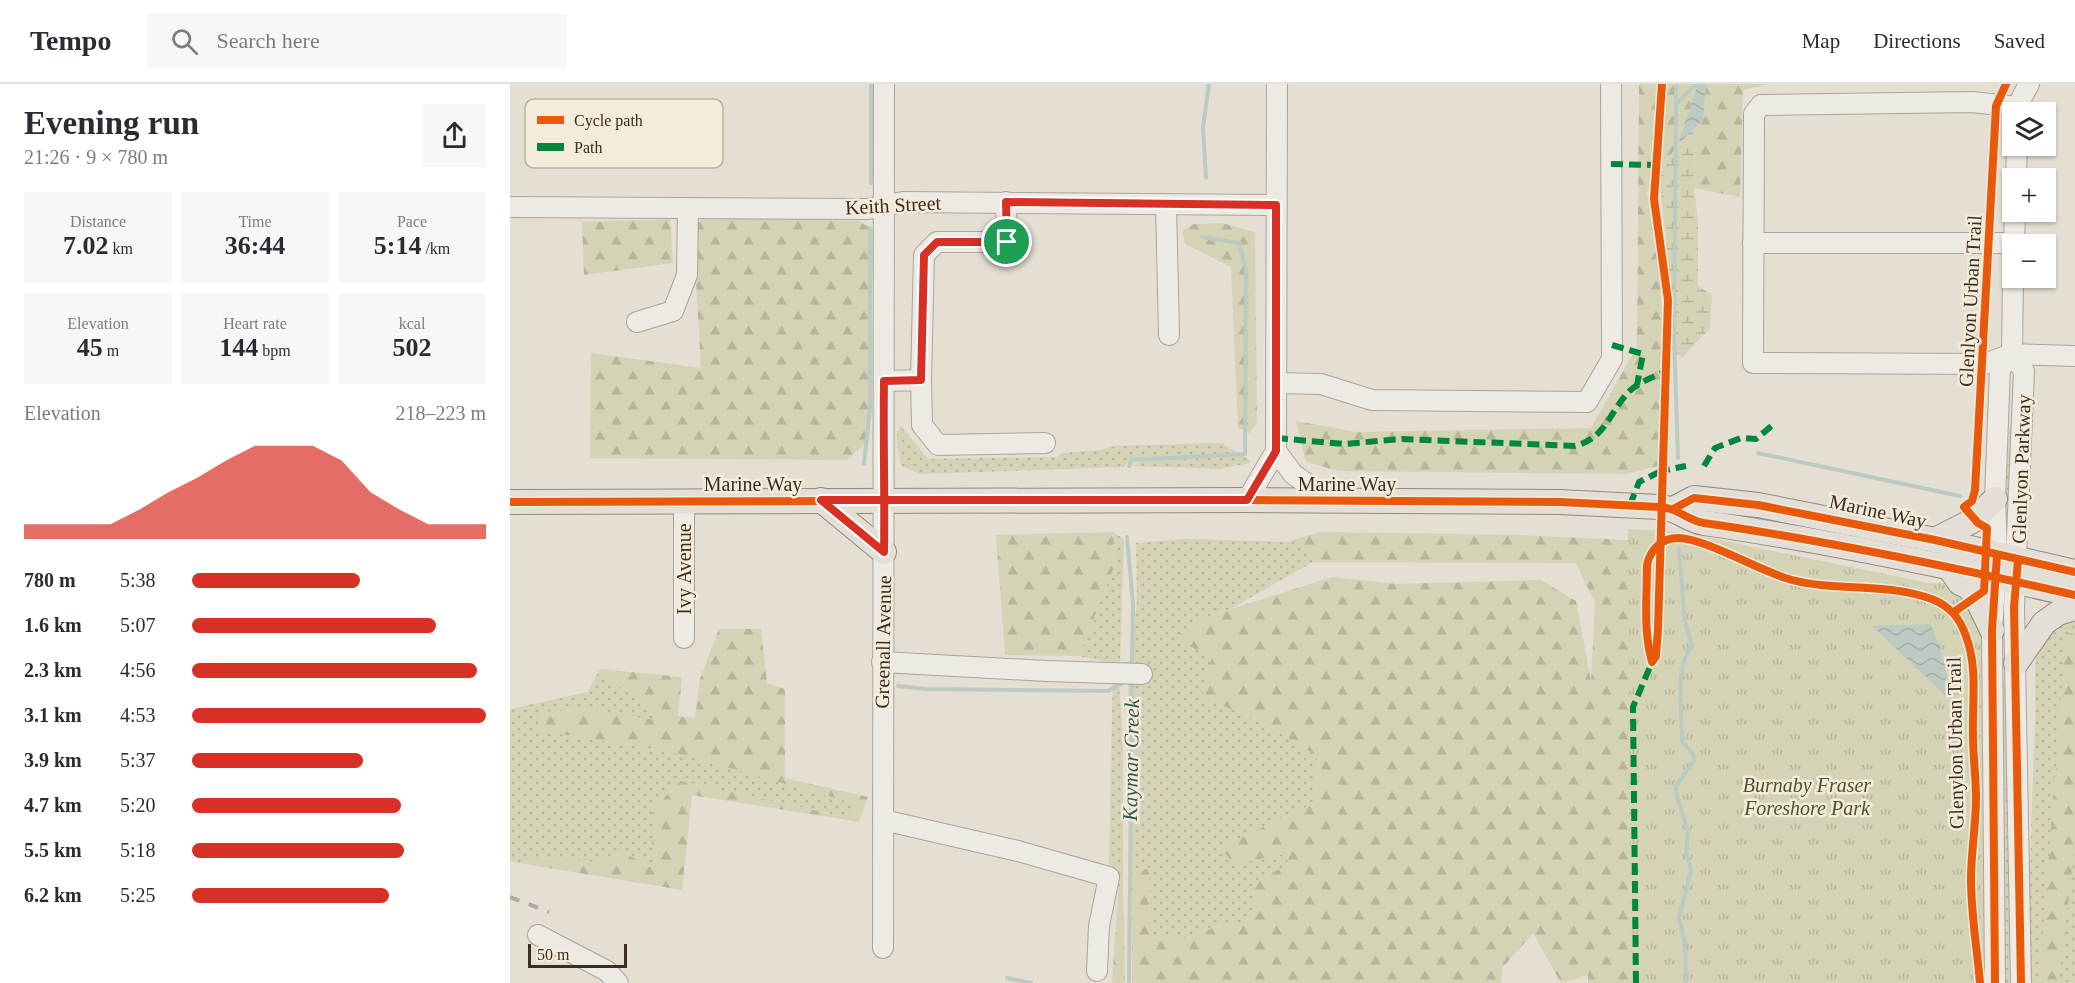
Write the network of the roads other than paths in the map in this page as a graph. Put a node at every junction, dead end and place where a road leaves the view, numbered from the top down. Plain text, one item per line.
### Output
1 (884, 84) edge
2 (1277, 84) edge
3 (1611, 84) edge
4 (2029, 84) edge
5 (2021, 102) edge
6 (2002, 107) edge
7 (1006, 202) junction
8 (1166, 205) junction
9 (1276, 205) junction
10 (883, 206) junction
11 (510, 207) edge
12 (689, 217) junction
13 (1753, 243) junction
14 (2002, 244) edge
15 (2013, 288) edge
16 (638, 322) dead end
17 (1168, 335) dead end
18 (2012, 354) junction
19 (2075, 356) edge
20 (921, 380) junction
21 (884, 381) junction
22 (1277, 383) junction
23 (1045, 443) dead end
24 (1276, 451) junction
25 (511, 497) edge
26 (1995, 499) junction
27 (684, 500) junction
28 (821, 500) junction
29 (1247, 500) junction
30 (1317, 501) junction
31 (884, 507) junction
32 (1675, 508) junction
33 (1935, 540) junction
34 (884, 552) junction
35 (1948, 566) junction
36 (2007, 568) junction
37 (2075, 572) edge
38 (2075, 595) edge
39 (2075, 608) edge
40 (1992, 630) junction
41 (684, 638) dead end
42 (882, 662) junction
43 (2016, 663) junction
44 (1133, 674) dead end
45 (883, 820) junction
46 (538, 935) dead end
47 (883, 948) dead end
48 (1097, 971) dead end
49 (618, 983) edge
50 (1995, 983) edge
51 (2021, 983) edge

1 - 10 street, Greenall Avenue
2 - 9 street
3 - 22 street
4 - 5 street
6 - 13 street
7 - 8 street, Keith Street
7 - 10 street, Keith Street
7 - 20 street
8 - 9 street, Keith Street
8 - 17 street
9 - 22 street
10 - 12 street, Keith Street
10 - 21 street, Greenall Avenue
11 - 12 street, Keith Street
12 - 16 street
13 - 14 street
13 - 18 street
15 - 18 street, Glenlyon Parkway
18 - 19 street
18 - 26 street, Glenlyon Parkway
18 - 36 street, Glenlyon Parkway
20 - 21 street
20 - 23 street
21 - 31 street, Greenall Avenue
22 - 24 street
24 - 29 street
24 - 30 street
25 - 27 main road, Marine Way
26 - 33 main road
26 - 36 street, Glenlyon Parkway
27 - 28 main road, Marine Way
27 - 41 street, Ivy Avenue
28 - 31 main road, Marine Way
28 - 34 main road
29 - 30 main road, Marine Way
29 - 31 main road, Marine Way
30 - 32 main road, Marine Way
31 - 34 street, Greenall Avenue
32 - 33 main road, Marine Way
32 - 35 main road, Marine Way
33 - 36 main road, Marine Way
34 - 42 street, Greenall Avenue
35 - 36 main road, Marine Way
35 - 40 main road
36 - 37 main road, Marine Way
36 - 38 main road, Marine Way
36 - 40 street, Glenlyon Parkway
36 - 43 street, Glenlyon Parkway
39 - 43 main road
40 - 50 street, Glenlyon Parkway
42 - 44 street
42 - 45 street, Greenall Avenue
43 - 51 street, Glenlyon Parkway
45 - 47 street, Greenall Avenue
45 - 48 street
46 - 49 street

